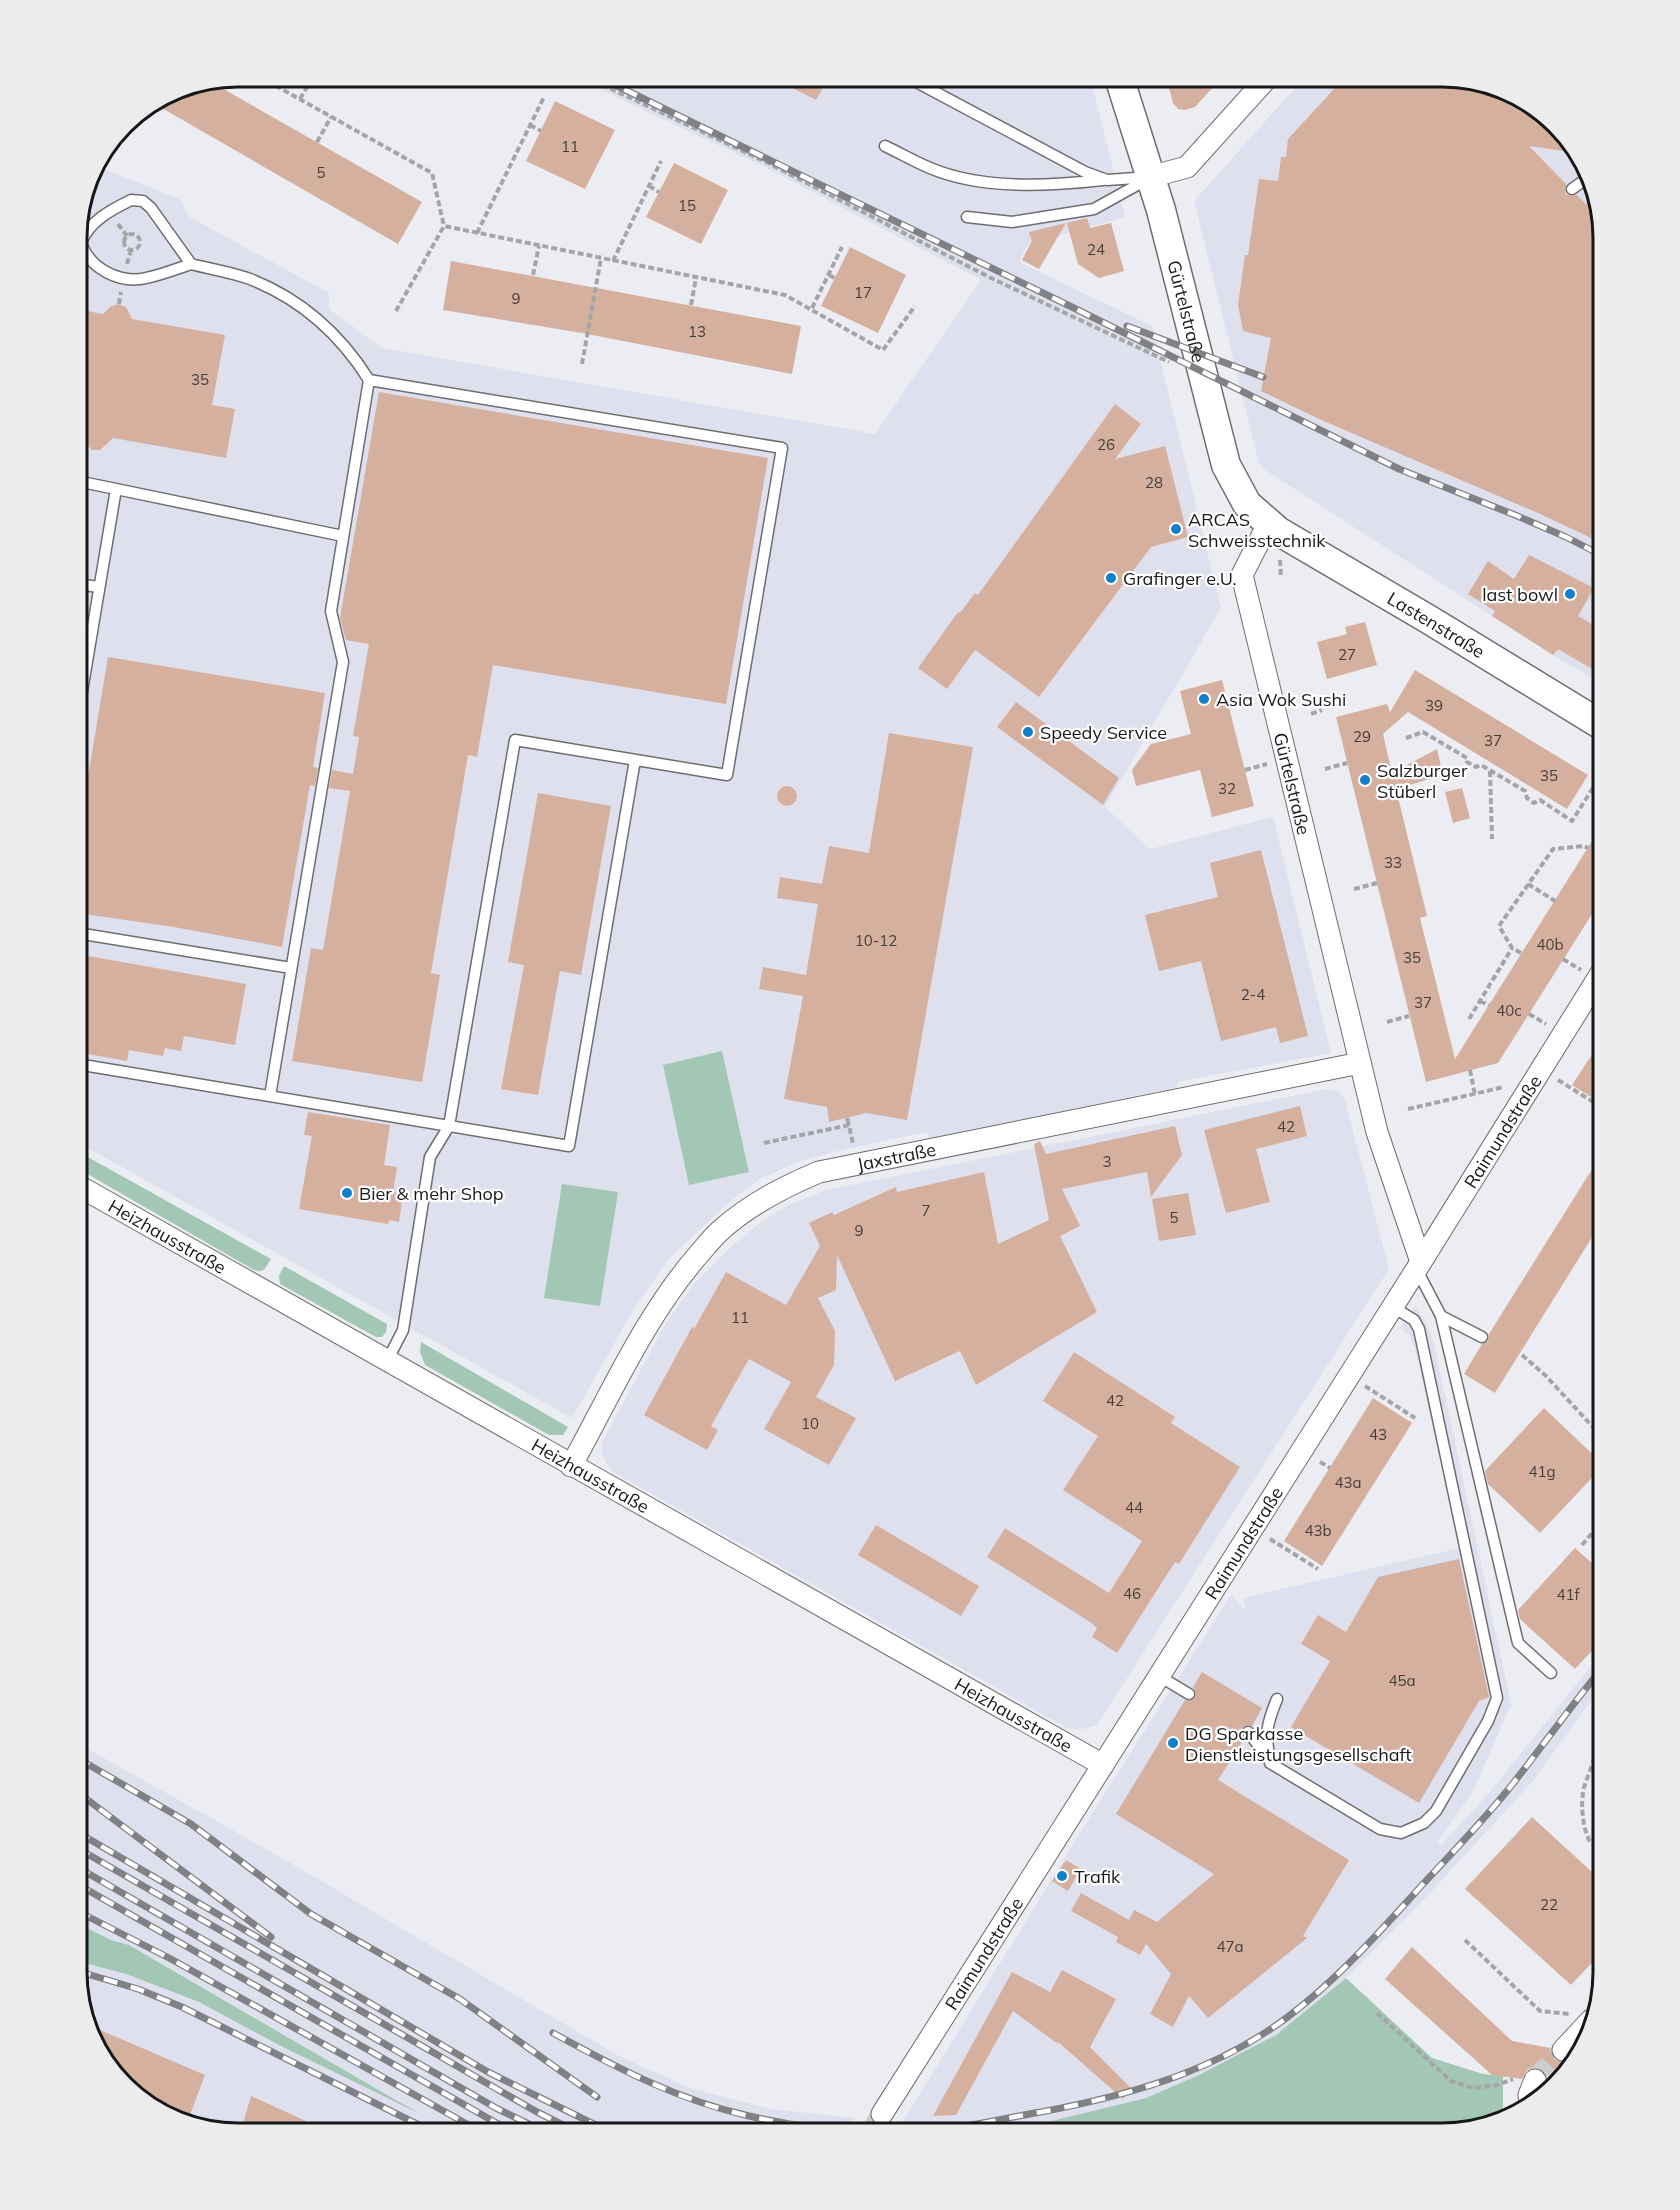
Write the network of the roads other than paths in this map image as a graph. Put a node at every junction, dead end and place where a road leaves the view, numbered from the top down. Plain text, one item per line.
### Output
1 (926, 87) edge
2 (1122, 87) edge
3 (1259, 87) edge
4 (885, 146) dead end
5 (1150, 177) junction
6 (1107, 180) junction
7 (1582, 182) edge
8 (1572, 189) dead end
9 (968, 217) dead end
10 (87, 232) edge
11 (87, 257) edge
12 (191, 264) junction
13 (369, 380) junction
14 (87, 483) edge
15 (116, 489) junction
16 (1268, 524) junction
17 (343, 536) junction
18 (87, 585) edge
19 (99, 587) junction
20 (87, 660) edge
21 (1593, 719) edge
22 (635, 760) junction
23 (87, 935) edge
24 (291, 968) junction
25 (1593, 988) edge
26 (1360, 1063) junction
27 (87, 1066) edge
28 (270, 1096) junction
29 (449, 1126) junction
30 (87, 1191) edge
31 (1418, 1266) junction
32 (1393, 1306) junction
33 (1441, 1316) junction
34 (1482, 1337) dead end
35 (387, 1362) junction
36 (572, 1466) junction
37 (1551, 1673) dead end
38 (1159, 1676) junction
39 (1188, 1694) dead end
40 (1277, 1699) dead end
41 (1248, 1732) dead end
42 (1270, 1762) junction
43 (1103, 1765) junction
44 (1582, 2017) edge
45 (1563, 2050) tunnel mouth
46 (1526, 2079) road end
47 (1529, 2096) edge
48 (882, 2114) tunnel mouth

1 - 6 lane
2 - 5 main road, Gürtelstraße
3 - 5 street
4 - 6 lane
5 - 6 lane
5 - 9 lane
5 - 16 main road, Gürtelstraße
7 - 8 lane
10 - 12 lane
11 - 12 lane
12 - 13 lane
13 - 17 lane
13 - 22 lane
14 - 15 lane
15 - 17 lane
15 - 19 lane
16 - 21 main road, Lastenstraße
16 - 26 street, Gürtelstraße
17 - 24 lane
18 - 19 lane
19 - 20 lane
22 - 29 lane
22 - 29 lane
23 - 24 lane
24 - 28 lane
25 - 31 street, Raimundstraße
26 - 31 street, Gürtelstraße
26 - 36 street, Jaxstraße
27 - 28 lane
28 - 29 lane
29 - 35 lane
30 - 35 street, Heizhausstraße
31 - 32 street, Raimundstraße
31 - 33 lane
32 - 38 street, Raimundstraße
32 - 42 lane
33 - 34 lane
33 - 37 lane
35 - 36 street, Heizhausstraße
36 - 43 street, Heizhausstraße
38 - 39 lane
38 - 43 street, Raimundstraße
40 - 42 lane
41 - 42 lane
43 - 48 street, Raimundstraße
44 - 45 street
46 - 47 street

